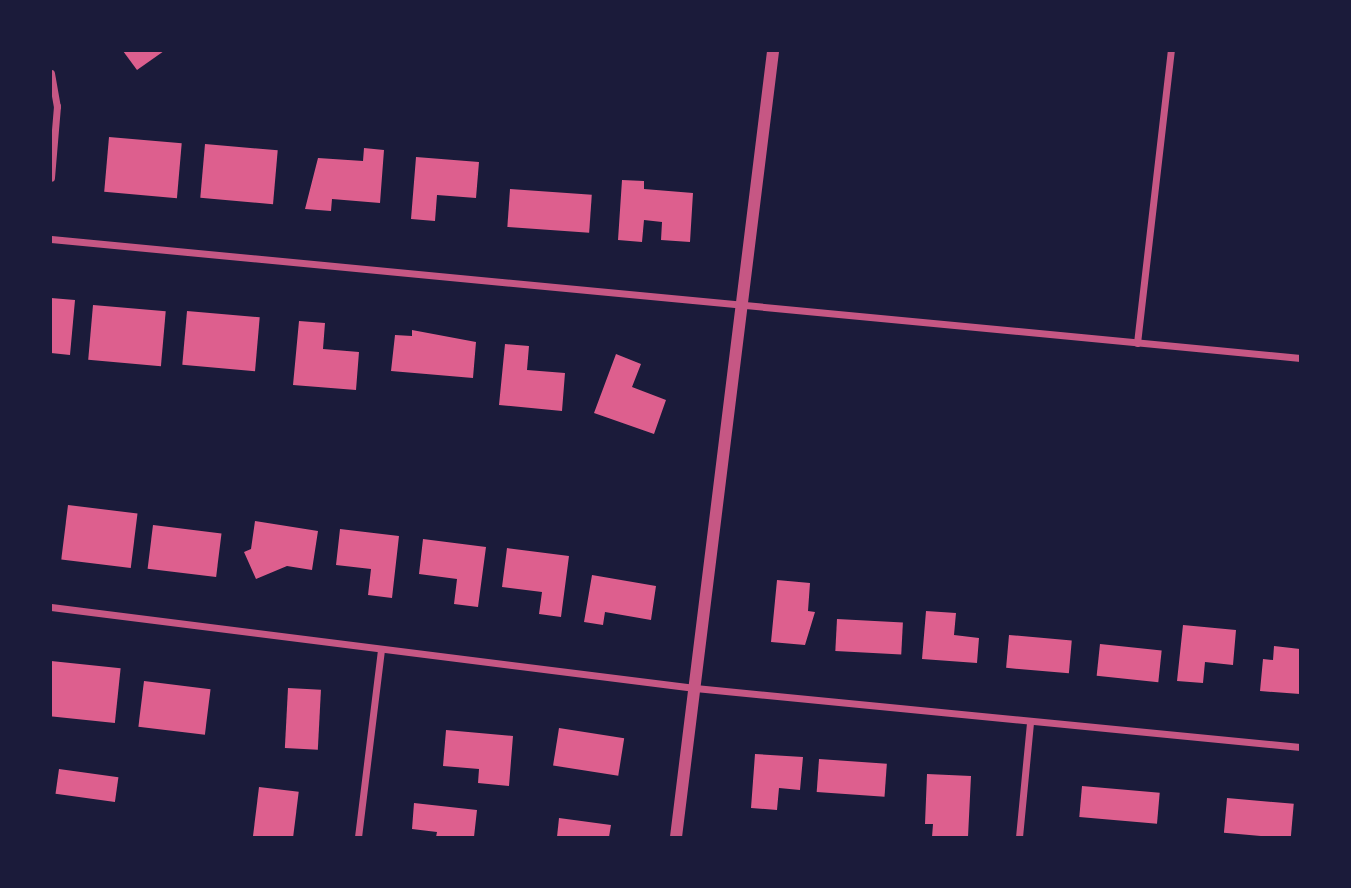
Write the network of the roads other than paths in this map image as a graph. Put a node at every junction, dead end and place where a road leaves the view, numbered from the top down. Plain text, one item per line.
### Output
1 (773, 51) edge
2 (1171, 51) edge
3 (51, 73) edge
4 (51, 178) edge
5 (51, 239) edge
6 (741, 307) junction
7 (1138, 343) junction
8 (1300, 358) edge
9 (51, 607) edge
10 (381, 650) junction
11 (695, 688) junction
12 (1030, 722) junction
13 (1300, 747) edge
14 (358, 837) edge
15 (676, 837) edge
16 (1019, 837) edge

1 - 6 street
2 - 7 street
3 - 4 street
5 - 6 street
6 - 7 street
6 - 11 street
7 - 8 street
9 - 10 street
10 - 11 street
10 - 14 street
11 - 12 street
11 - 15 street
12 - 13 street
12 - 16 street

